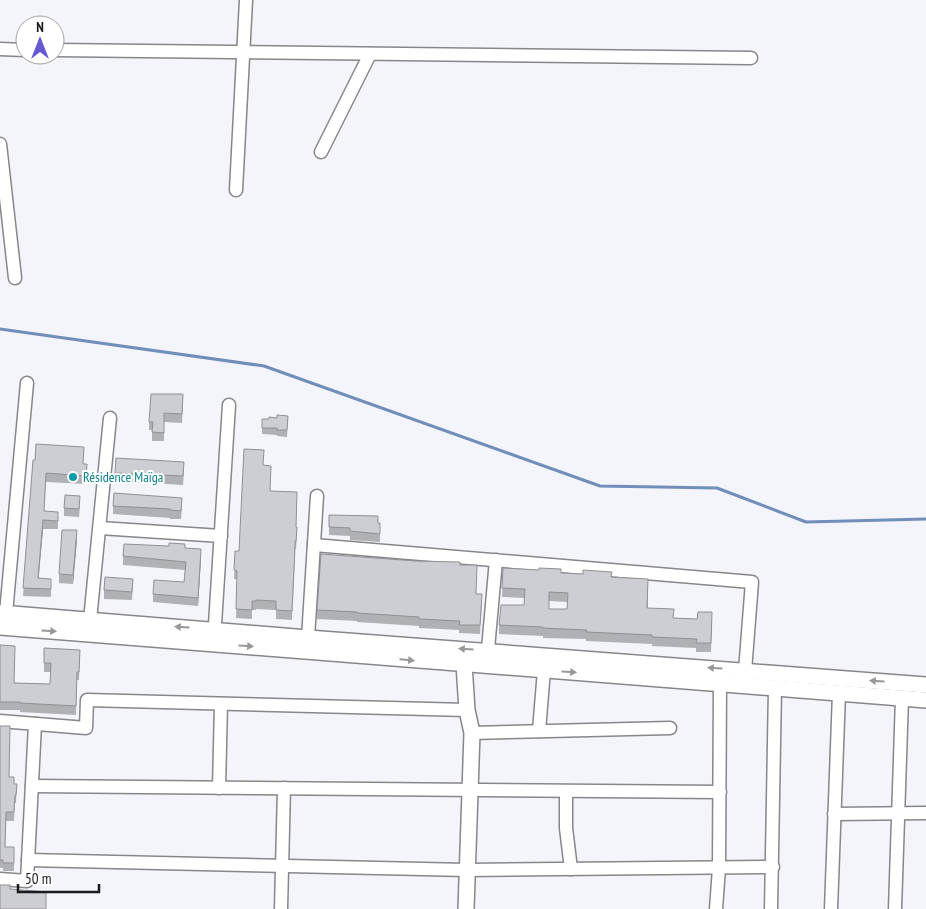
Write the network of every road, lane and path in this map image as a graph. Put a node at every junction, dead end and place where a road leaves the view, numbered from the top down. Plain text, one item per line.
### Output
1 (246, 0) edge
2 (0, 49) edge
3 (15, 50) edge
4 (65, 50) edge
5 (244, 52) junction
6 (370, 54) junction
7 (751, 58) dead end
8 (0, 144) edge
9 (321, 152) dead end
10 (236, 190) dead end
11 (15, 278) dead end
12 (27, 383) dead end
13 (229, 405) dead end
14 (110, 418) dead end
15 (317, 496) dead end
16 (100, 528) junction
17 (221, 536) junction
18 (314, 544) junction
19 (496, 560) junction
20 (3, 613) edge
21 (90, 620) junction
22 (0, 627) edge
23 (214, 637) junction
24 (308, 638) junction
25 (488, 658) junction
26 (464, 664) junction
27 (544, 670) junction
28 (745, 671) junction
29 (720, 684) junction
30 (926, 685) edge
31 (775, 688) junction
32 (839, 693) junction
33 (902, 698) junction
34 (926, 700) edge
35 (221, 704) junction
36 (467, 710) junction
37 (0, 721) edge
38 (35, 724) junction
39 (670, 728) dead end
40 (539, 731) junction
41 (472, 733) junction
42 (32, 786) junction
43 (219, 788) junction
44 (284, 788) junction
45 (470, 790) junction
46 (566, 791) junction
47 (720, 792) junction
48 (899, 813) junction
49 (926, 813) edge
50 (834, 814) junction
51 (28, 860) junction
52 (282, 866) junction
53 (772, 867) junction
54 (719, 868) junction
55 (571, 869) junction
56 (467, 870) junction
57 (0, 879) edge
58 (281, 909) edge
59 (466, 909) edge
60 (716, 909) edge
61 (771, 909) edge
62 (831, 909) edge
63 (895, 909) edge

1 - 5 street
2 - 3 street
4 - 5 street
5 - 6 street
5 - 10 street
6 - 7 street
6 - 9 street
8 - 11 street
12 - 20 street
13 - 17 street
14 - 16 street
15 - 18 street
16 - 17 street
16 - 21 street
17 - 23 street
18 - 19 street
18 - 24 street
19 - 25 street
19 - 28 street
20 - 21 street
23 -> 21 street
22 -> 23 street
23 - 24 street
23 -> 26 street
25 -> 24 street
25 - 26 street
25 - 27 street
28 -> 25 street
26 - 36 street
27 -> 29 street
27 - 40 street
30 -> 28 street
29 - 31 street
29 - 47 street
31 - 32 street
31 - 53 street
32 - 33 street
32 - 50 street
33 - 34 street
33 - 48 street
35 - 36 street
35 - 38 street
35 - 43 street
36 - 41 street
37 - 38 street
38 - 42 street
39 - 40 street
40 - 41 street
41 - 45 street
42 - 43 street
42 - 51 street
43 - 44 street
44 - 45 street
44 - 52 street
45 - 46 street
45 - 56 street
46 - 47 street
46 - 55 street
47 - 54 street
48 - 49 street
48 - 50 street
48 - 63 street
50 - 62 street
51 - 52 street
51 - 57 street
52 - 56 street
52 - 58 street
53 - 54 street
53 - 61 street
54 - 55 street
54 - 60 street
55 - 56 street
56 - 59 street

